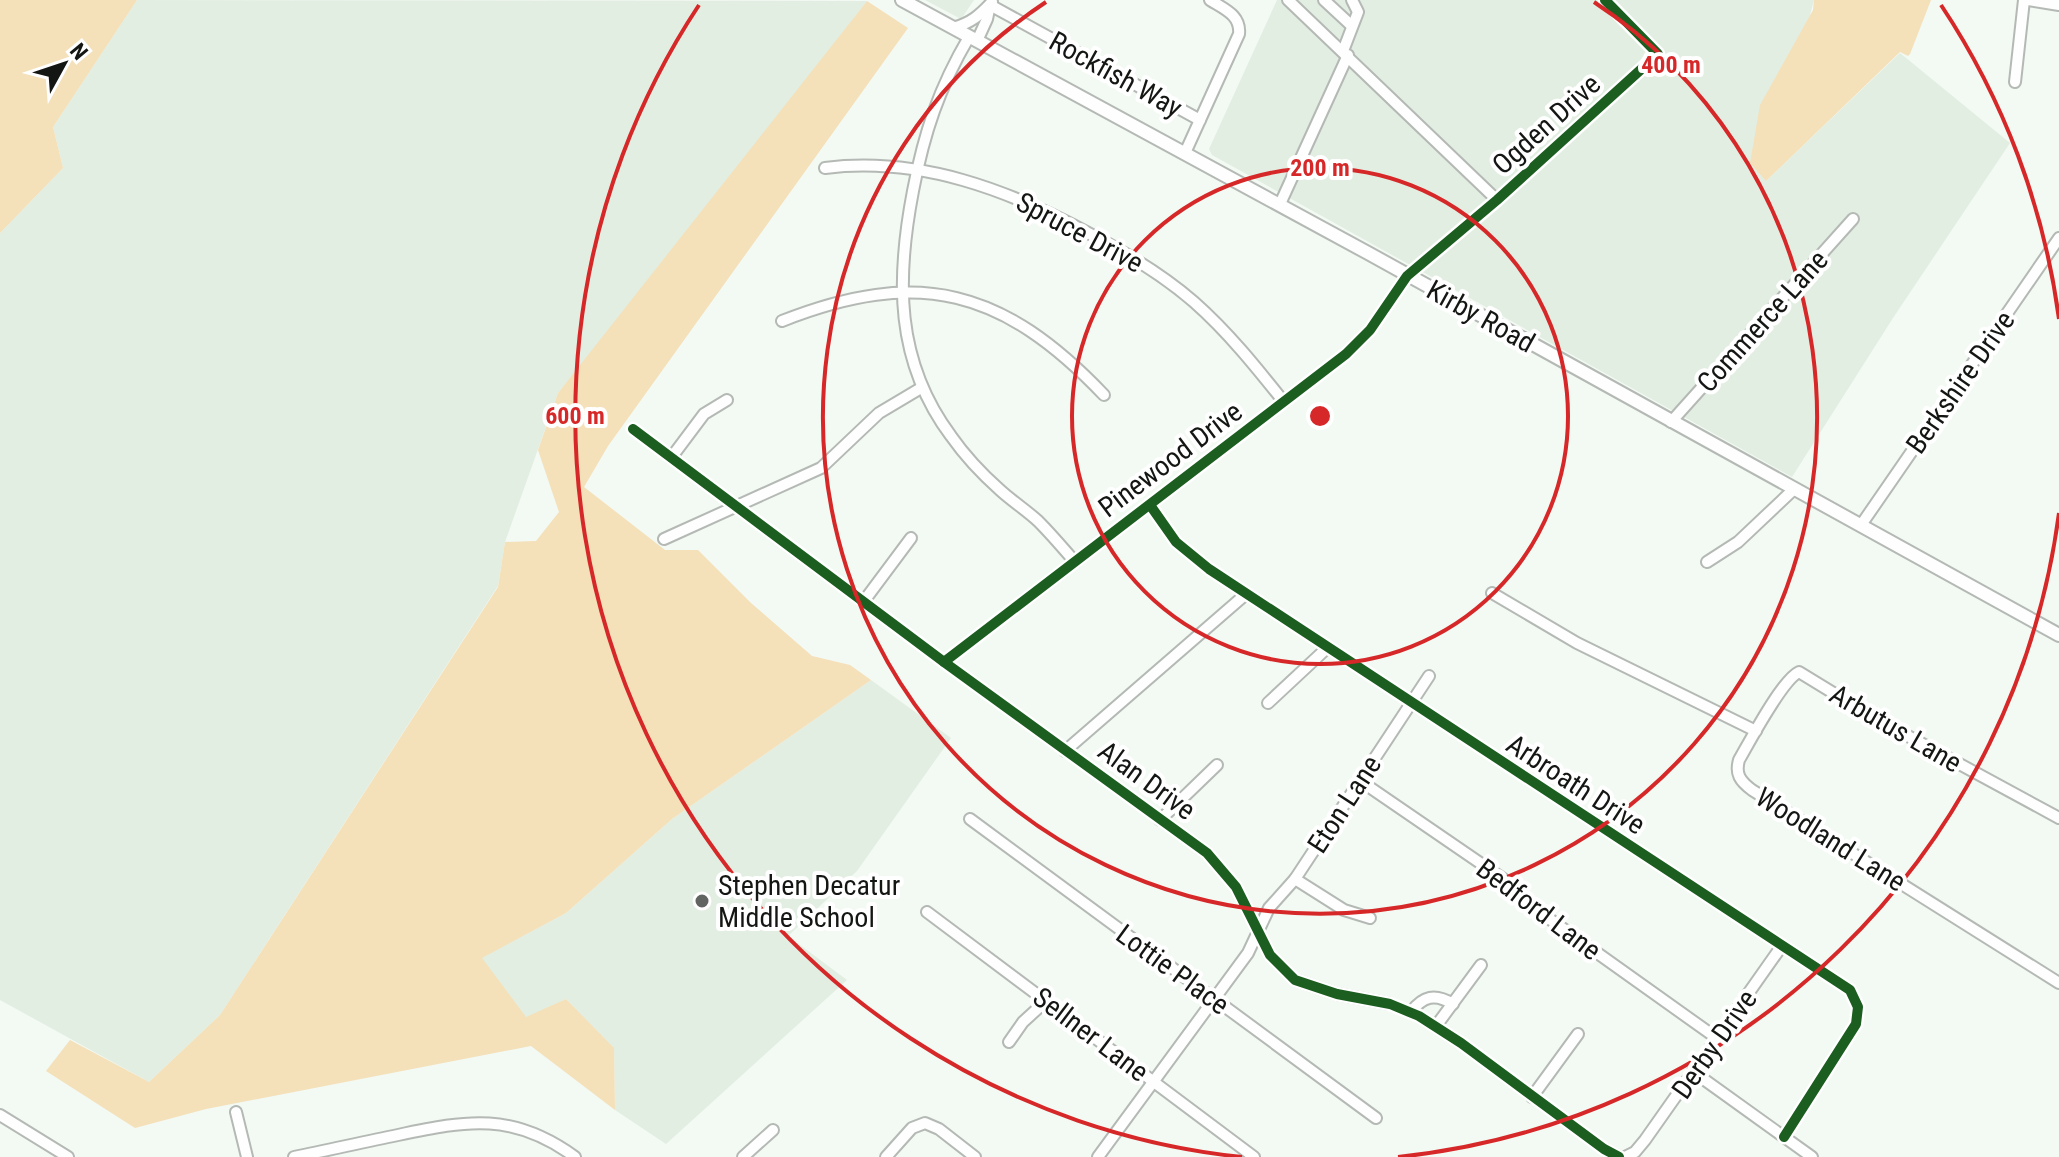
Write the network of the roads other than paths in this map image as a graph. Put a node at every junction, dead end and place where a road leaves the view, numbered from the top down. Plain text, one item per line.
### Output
1 (902, 0) edge
2 (1210, 0) edge
3 (1288, 0) edge
4 (1324, 0) edge
5 (1352, 0) edge
6 (1605, 0) edge
7 (2026, 0) edge
8 (991, 2) edge
9 (2059, 5) edge
10 (1352, 26) junction
11 (953, 28) junction
12 (973, 39) junction
13 (1346, 53) junction
14 (2015, 82) dead end
15 (1200, 120) junction
16 (1185, 153) junction
17 (825, 168) dead end
18 (917, 169) junction
19 (1497, 200) junction
20 (1280, 204) junction
21 (1853, 219) dead end
22 (2059, 238) edge
23 (1407, 276) junction
24 (901, 294) junction
25 (782, 321) dead end
26 (921, 388) junction
27 (1104, 395) dead end
28 (727, 400) dead end
29 (1284, 402) junction
30 (1671, 422) junction
31 (633, 429) dead end
32 (671, 458) junction
33 (1793, 490) junction
34 (1150, 505) junction
35 (735, 506) junction
36 (1861, 525) junction
37 (911, 538) dead end
38 (664, 539) dead end
39 (1075, 562) junction
40 (1707, 562) dead end
41 (1492, 593) dead end
42 (1246, 594) junction
43 (864, 601) junction
44 (2059, 635) edge
45 (1327, 648) junction
46 (944, 662) junction
47 (1429, 676) dead end
48 (1268, 703) dead end
49 (1410, 704) junction
50 (1756, 731) junction
51 (1065, 751) junction
52 (1217, 765) dead end
53 (1359, 780) junction
54 (2059, 818) edge
55 (970, 819) dead end
56 (1160, 820) junction
57 (1295, 879) junction
58 (927, 912) dead end
59 (1370, 918) dead end
60 (1259, 931) junction
61 (1781, 947) junction
62 (1481, 965) dead end
63 (2059, 983) edge
64 (1214, 1000) junction
65 (1046, 1001) junction
66 (1453, 1004) junction
67 (1411, 1012) junction
68 (1436, 1026) junction
69 (1578, 1034) dead end
70 (1718, 1039) junction
71 (1009, 1042) dead end
72 (1695, 1073) junction
73 (1153, 1081) junction
74 (1532, 1097) junction
75 (236, 1112) dead end
76 (0, 1115) edge
77 (1376, 1118) dead end
78 (773, 1130) dead end
79 (1784, 1137) junction
80 (53, 1154) edge
81 (68, 1157) edge
82 (247, 1157) edge
83 (294, 1157) edge
84 (575, 1157) edge
85 (743, 1157) edge
86 (886, 1157) edge
87 (975, 1157) edge
88 (1098, 1157) edge
89 (1254, 1157) edge
90 (1619, 1157) edge
91 (1625, 1157) edge
92 (1812, 1157) edge

1 - 11 main road, Kirby Road
2 - 15 street
3 - 13 street
4 - 10 street
5 - 10 street
6 - 19 street, Ogden Drive
7 - 9 street
7 - 14 street
8 - 11 street
8 - 12 street
8 - 15 street, Rockfish Way
10 - 13 street
11 - 12 main road, Kirby Road
12 - 16 main road, Kirby Road
12 - 18 street
13 - 19 street
13 - 20 street
15 - 16 street
16 - 20 main road, Kirby Road
17 - 18 street, Spruce Drive
18 - 24 street
18 - 29 street, Spruce Drive
19 - 23 street, Ogden Drive
20 - 23 main road, Kirby Road
21 - 30 street, Commerce Lane
22 - 36 street, Berkshire Drive
23 - 29 street, Pinewood Drive
23 - 30 main road, Kirby Road
24 - 25 street
24 - 26 street
24 - 27 street
26 - 35 street
26 - 39 street
28 - 32 street
29 - 34 street, Pinewood Drive
30 - 33 main road, Kirby Road
31 - 32 street, Alan Drive
32 - 35 street, Alan Drive
33 - 36 main road, Kirby Road
33 - 40 street
34 - 39 street, Pinewood Drive
34 - 42 street, Arbroath Drive
35 - 38 street
35 - 43 street, Alan Drive
36 - 44 main road, Kirby Road
37 - 43 street
39 - 46 street, Pinewood Drive
41 - 50 street
42 - 45 street, Arbroath Drive
42 - 51 street
43 - 46 street, Alan Drive
45 - 48 street
45 - 49 street, Arbroath Drive
46 - 51 street, Alan Drive
47 - 49 street, Eton Lane
49 - 53 street, Eton Lane
49 - 61 street, Arbroath Drive
50 - 54 street, Arbutus Lane
50 - 63 street, Woodland Lane
51 - 56 street, Alan Drive
52 - 56 street
53 - 57 street, Eton Lane
53 - 70 street, Bedford Lane
55 - 64 street, Lottie Place
56 - 60 street, Alan Drive
57 - 59 street
57 - 60 street, Eton Lane
58 - 65 street, Sellner Lane
60 - 64 street, Eton Lane
60 - 67 street, Alan Drive
61 - 70 street, Derby Drive
61 - 79 street, Arbroath Drive
62 - 66 street
64 - 73 street, Eton Lane
64 - 77 street, Lottie Place
65 - 71 street
65 - 73 street, Sellner Lane
66 - 67 street
66 - 68 street
67 - 68 street, Alan Drive
68 - 74 street, Alan Drive
69 - 74 street
70 - 72 street, Derby Drive
72 - 79 street
72 - 91 street, Derby Drive
73 - 88 street, Eton Lane
73 - 89 street, Sellner Lane
74 - 90 street, Alan Drive
75 - 82 street
76 - 80 street
78 - 85 street
79 - 92 street
80 - 81 street
83 - 84 street
86 - 87 street

